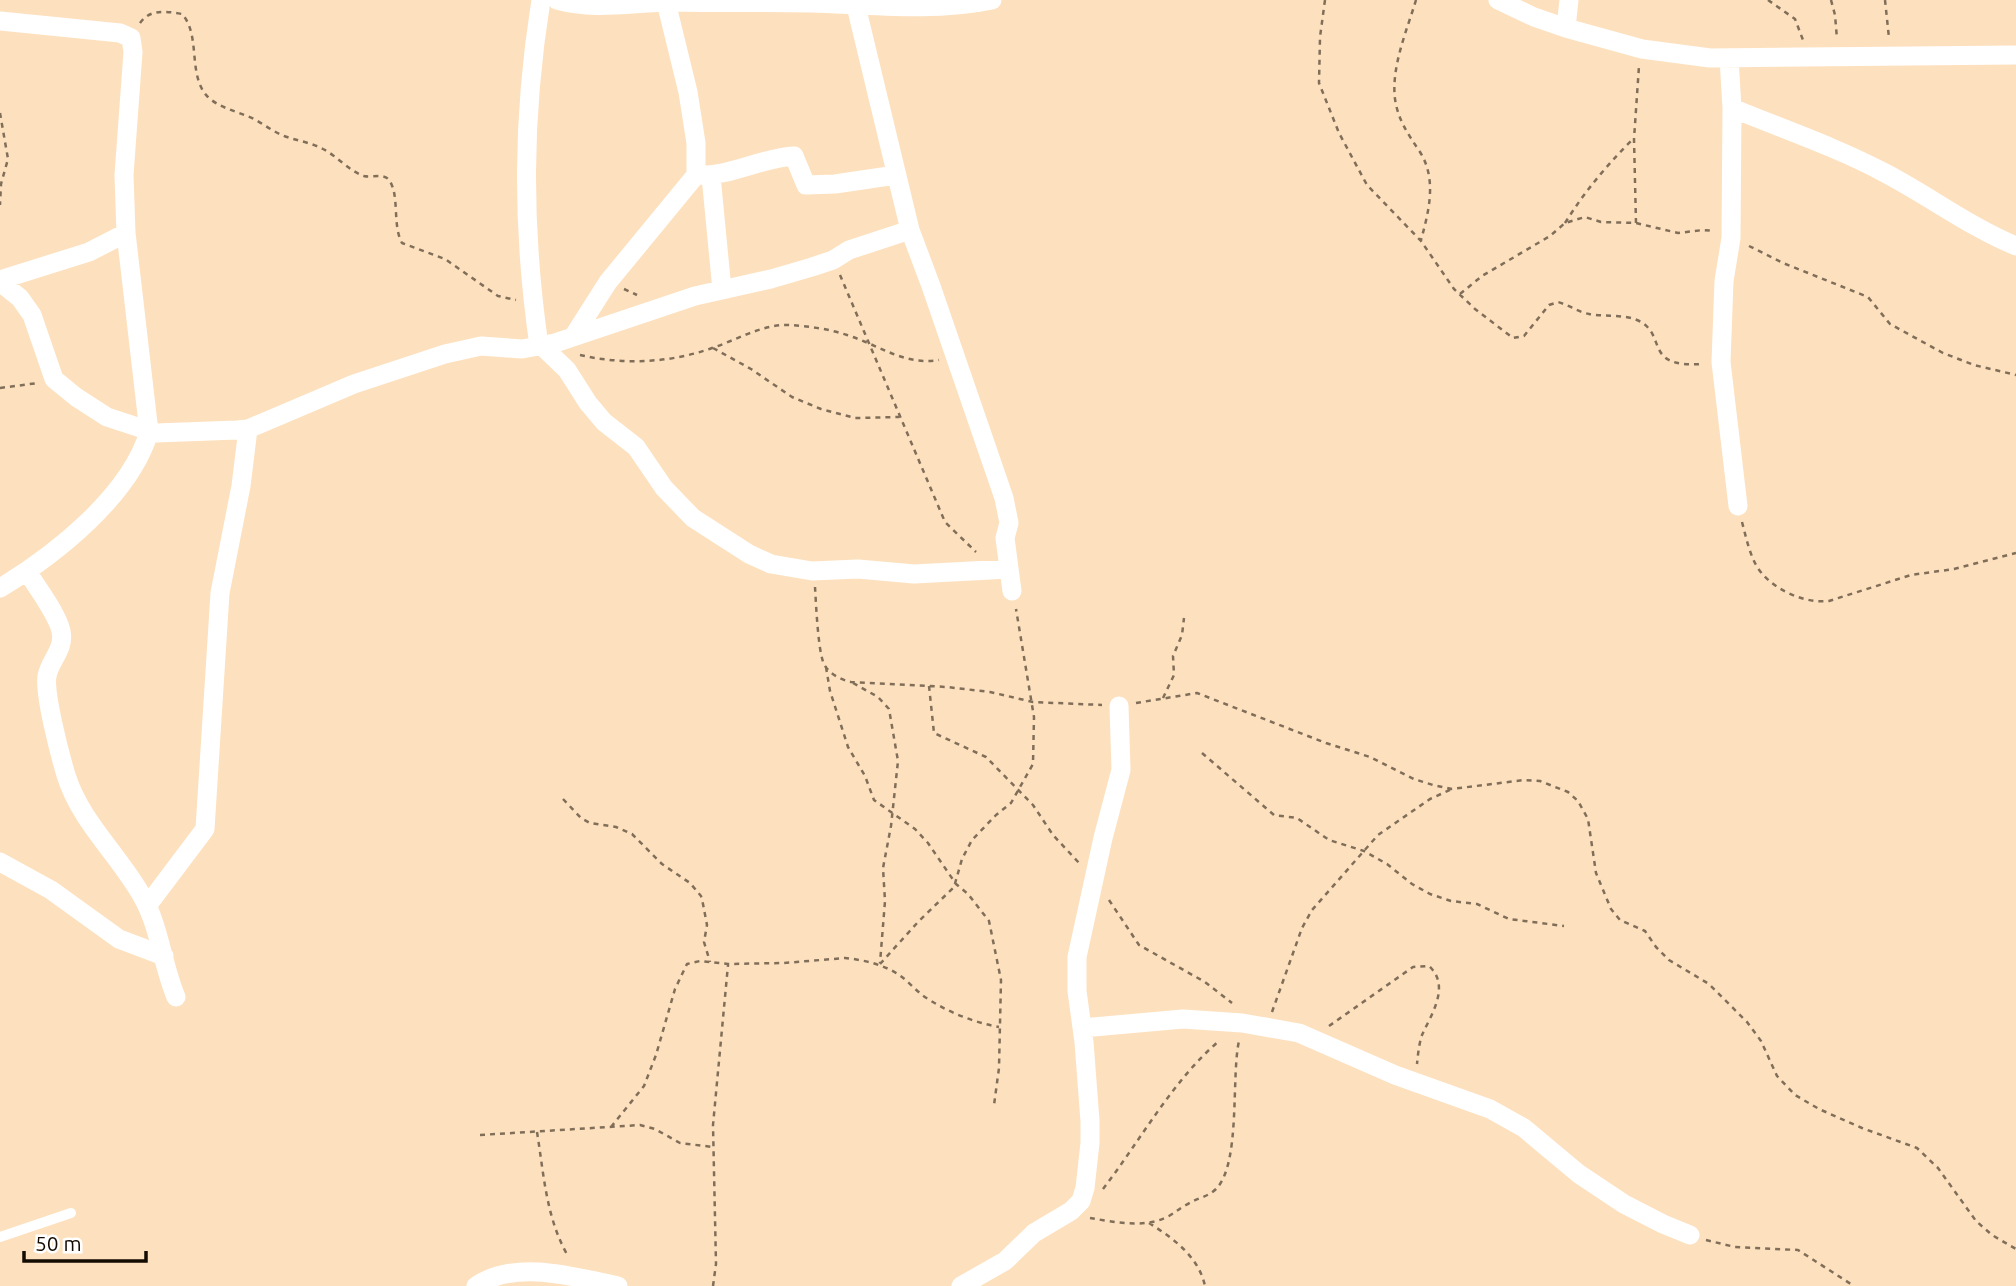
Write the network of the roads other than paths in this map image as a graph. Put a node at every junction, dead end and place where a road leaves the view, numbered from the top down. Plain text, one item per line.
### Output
1 (541, 0) edge
2 (557, 0) edge
3 (992, 0) edge
4 (1498, 0) edge
5 (1569, 0) edge
6 (656, 2) edge
7 (856, 6) junction
8 (0, 20) edge
9 (1566, 28) junction
10 (2016, 55) edge
11 (1728, 58) junction
12 (1732, 108) junction
13 (896, 175) junction
14 (703, 176) junction
15 (910, 230) junction
16 (126, 233) junction
17 (2016, 246) edge
18 (0, 281) edge
19 (722, 290) junction
20 (552, 343) junction
21 (248, 429) junction
22 (149, 432) junction
23 (1738, 506) road end
24 (1003, 570) junction
25 (27, 571) junction
26 (0, 588) edge
27 (1012, 591) road end
28 (1119, 706) road end
29 (0, 862) edge
30 (147, 906) junction
31 (164, 956) junction
32 (176, 996) dead end
33 (1082, 1028) junction
34 (71, 1213) dead end
35 (1690, 1235) road end
36 (0, 1237) edge
37 (476, 1286) edge
38 (618, 1286) edge
39 (961, 1286) edge

1 - 20 street
2 - 6 street
3 - 7 street
4 - 9 street
5 - 9 street
6 - 7 street
6 - 14 street
7 - 13 street
8 - 16 street
9 - 11 street
10 - 11 street
11 - 12 street
12 - 17 street
12 - 23 street
13 - 14 street
13 - 15 street
14 - 19 street
14 - 20 street
15 - 19 street
15 - 24 street
16 - 18 street
16 - 22 street
18 - 22 street
19 - 20 street
20 - 21 street
20 - 24 street
21 - 22 street
21 - 30 street
22 - 25 street
24 - 27 street
25 - 26 street
25 - 30 street
28 - 33 street
29 - 31 street
30 - 31 street
31 - 32 street
33 - 35 street
33 - 39 street
34 - 36 lane
37 - 38 street

